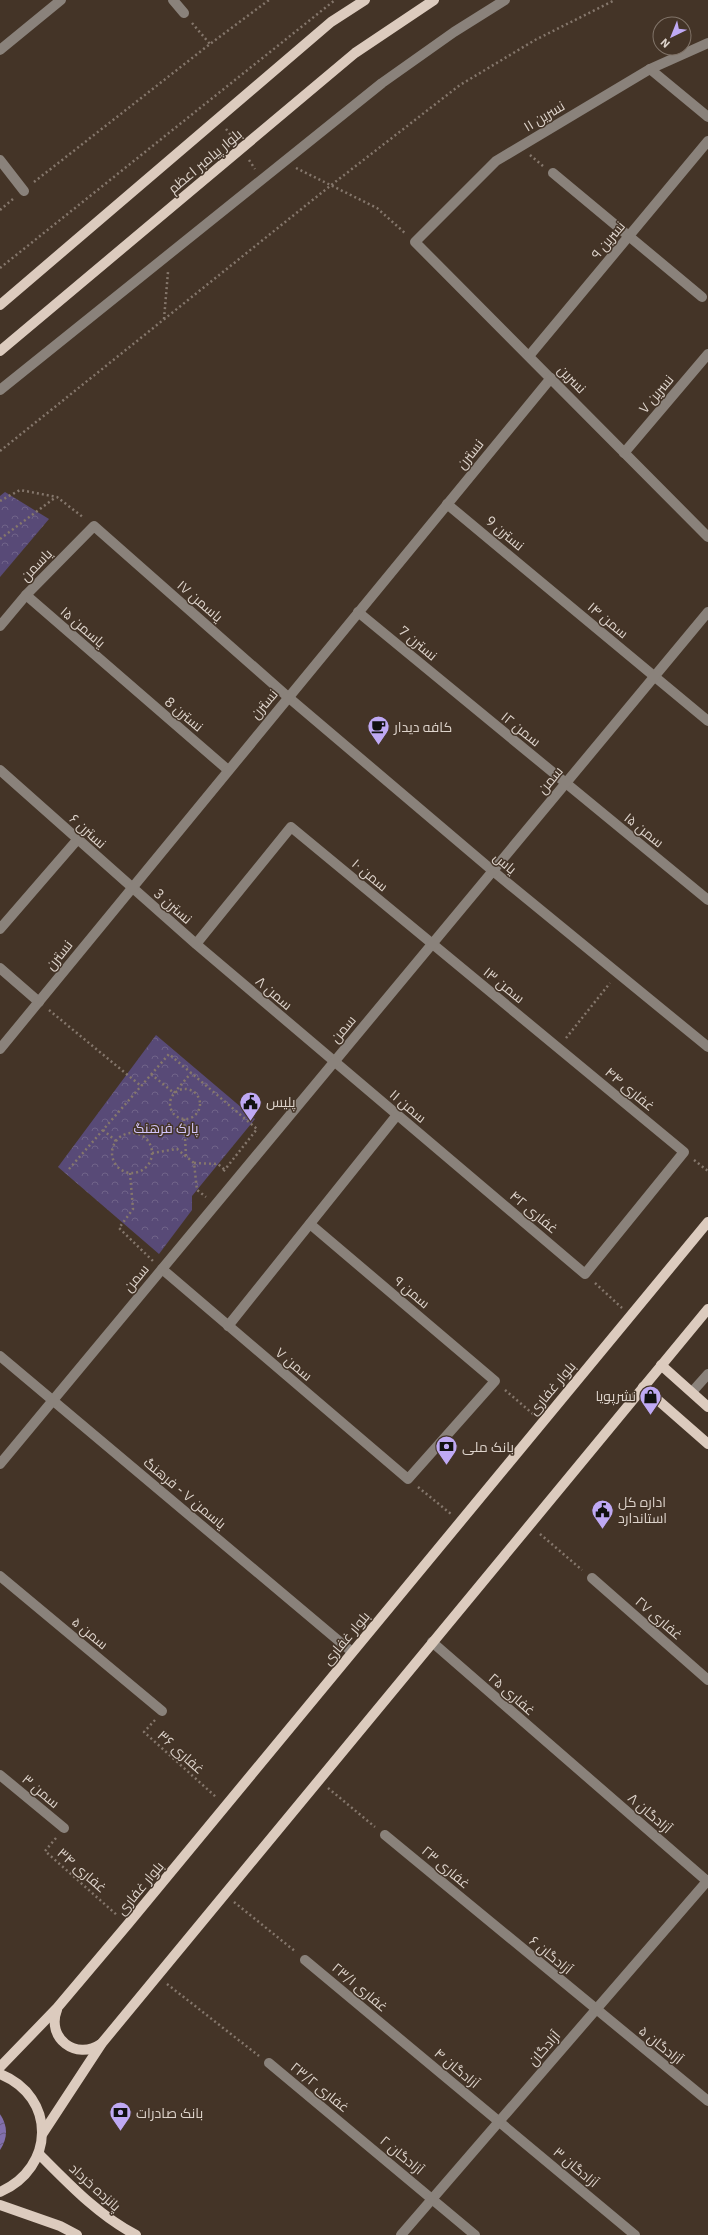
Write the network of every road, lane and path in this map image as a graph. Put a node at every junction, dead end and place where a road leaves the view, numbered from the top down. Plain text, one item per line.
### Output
1 (61, 0) edge
2 (173, 0) edge
3 (269, 0) edge
4 (335, 0) edge
5 (365, 0) edge
6 (434, 0) edge
7 (505, 0) edge
8 (615, 0) edge
9 (184, 13) joint
10 (210, 44) junction
11 (708, 44) edge
12 (0, 50) edge
13 (650, 69) junction
14 (708, 117) edge
15 (708, 141) edge
16 (521, 147) junction
17 (0, 160) edge
18 (284, 162) junction
19 (553, 173) joint
20 (330, 186) junction
21 (24, 190) junction
22 (0, 210) edge
23 (629, 236) junction
24 (415, 242) junction
25 (169, 254) junction
26 (0, 268) edge
27 (702, 297) dead end
28 (0, 305) edge
29 (164, 319) junction
30 (0, 351) edge
31 (708, 354) edge
32 (529, 356) junction
33 (551, 378) junction
34 (0, 390) edge
35 (0, 451) edge
36 (624, 453) junction
37 (57, 497) junction
38 (0, 501) edge
39 (447, 504) junction
40 (94, 526) junction
41 (708, 537) edge
42 (0, 539) edge
43 (544, 584) joint
44 (26, 595) junction
45 (358, 612) junction
46 (708, 612) edge
47 (0, 626) edge
48 (655, 676) junction
49 (122, 679) joint
50 (288, 696) junction
51 (459, 696) joint
52 (708, 721) edge
53 (0, 770) edge
54 (228, 770) junction
55 (566, 784) junction
56 (77, 840) junction
57 (493, 871) junction
58 (131, 888) junction
59 (706, 898) edge
60 (0, 929) edge
61 (196, 944) junction
62 (432, 945) junction
63 (0, 968) edge
64 (618, 973) junction
65 (39, 1002) junction
66 (708, 1047) edge
67 (558, 1048) junction
68 (0, 1049) edge
69 (334, 1063) junction
70 (191, 1073) junction
71 (151, 1074) junction
72 (141, 1086) junction
73 (174, 1094) junction
74 (397, 1115) junction
75 (184, 1119) junction
76 (103, 1130) junction
77 (116, 1141) junction
78 (684, 1152) junction
79 (152, 1153) junction
80 (186, 1157) junction
81 (194, 1163) junction
82 (69, 1169) dead end
83 (225, 1169) junction
84 (708, 1171) edge
85 (464, 1172) joint
86 (130, 1173) junction
87 (221, 1175) dead end
88 (237, 1179) junction
89 (208, 1190) dead end
90 (204, 1196) junction
91 (199, 1201) dead end
92 (215, 1205) junction
93 (708, 1222) edge
94 (310, 1224) junction
95 (157, 1254) dead end
96 (152, 1260) junction
97 (162, 1269) junction
98 (586, 1274) junction
99 (708, 1308) edge
100 (630, 1316) junction
101 (228, 1326) junction
102 (0, 1356) edge
103 (661, 1365) junction
104 (708, 1374) edge
105 (495, 1381) junction
106 (643, 1386) junction
107 (692, 1392) junction
108 (53, 1400) junction
109 (708, 1407) edge
110 (543, 1422) junction
111 (708, 1444) edge
112 (0, 1464) edge
113 (408, 1479) junction
114 (460, 1522) junction
115 (528, 1525) junction
116 (0, 1576) edge
117 (592, 1578) joint
118 (432, 1642) junction
119 (352, 1652) junction
120 (707, 1679) edge
121 (162, 1711) joint
122 (575, 1767) joint
123 (0, 1775) edge
124 (318, 1780) junction
125 (225, 1806) junction
126 (64, 1828) joint
127 (385, 1836) joint
128 (708, 1881) edge
129 (225, 1894) junction
130 (488, 1921) joint
131 (128, 1924) junction
132 (305, 1960) joint
133 (157, 1977) junction
134 (57, 2008) junction
135 (596, 2010) junction
136 (397, 2036) joint
137 (102, 2043) junction
138 (269, 2063) joint
139 (0, 2067) edge
140 (0, 2074) edge
141 (708, 2101) edge
142 (500, 2121) junction
143 (43, 2133) junction
144 (354, 2133) joint
145 (39, 2154) junction
146 (0, 2192) edge
147 (433, 2198) junction
148 (0, 2205) edge
149 (77, 2235) edge
150 (136, 2235) edge
151 (401, 2235) edge
152 (476, 2235) edge
153 (635, 2235) edge

1 - 12 street
2 - 9 street
3 - 10 path
4 - 26 path
5 - 28 main road, بلوار پیامبر اعظم
6 - 30 main road, بلوار پیامبر اعظم
7 - 18 street
8 - 20 path
9 - 10 path
10 - 21 path
11 - 13 street, نسرین ۱۱
13 - 14 street
13 - 16 street, نسرین ۱۱
15 - 23 street, نسرین ۹
16 - 19 path
16 - 24 street, نسرین ۱۱
17 - 21 street
18 - 20 path
18 - 25 street
19 - 23 street
20 - 24 path
20 - 29 path
21 - 22 path
23 - 27 street
23 - 32 street, نسرین ۹
24 - 32 street, نسرین
25 - 29 path
25 - 34 street
29 - 35 path
31 - 36 street, نسرین ۷
32 - 33 street, نسرین
33 - 36 street, نسرین
33 - 39 street, نسترن
36 - 41 street, نسرین
37 - 38 path
37 - 40 path
37 - 42 path
39 - 43 street, نسترن 9
39 - 45 street, نسترن
40 - 44 street, یاسمن
40 - 50 street, یاسمن ۱۷
43 - 48 street, سمن ۱۴
44 - 47 street, یاسمن
44 - 49 street, یاسمن ۱۵
45 - 50 street, نسترن
45 - 51 street, نسترن 7
46 - 48 street, سمن
48 - 52 street, سمن ۱۴
48 - 55 street, سمن
49 - 54 street, نسترن 8
50 - 54 street, نسترن
50 - 57 street, یاس
51 - 55 street, سمن ۱۲
53 - 56 street, نسترن ۶
54 - 58 street, نسترن
55 - 57 street, سمن
55 - 59 street, سمن ۱۵
56 - 58 street, نسترن ۶
56 - 60 street
57 - 62 street, سمن
57 - 64 street, یاس
58 - 61 street, نسترن 3
58 - 65 street, نسترن
61 - 62 street, سمن ۱۰
61 - 69 street, سمن ۸
62 - 67 street, سمن ۱۳
62 - 69 street, سمن
63 - 65 street
64 - 66 street, یاس
64 - 67 path
65 - 68 street, نسترن
65 - 72 path
67 - 78 street, غفاری ۴۴
69 - 74 street, سمن ۱۱
69 - 88 street, سمن
70 - 71 path
70 - 73 path
70 - 83 path
71 - 72 path
71 - 73 path
72 - 76 path
73 - 75 path
73 - 75 path
74 - 85 street, سمن ۱۱
74 - 94 street
75 - 80 path
76 - 77 path
76 - 82 path
77 - 79 path
77 - 86 path
78 - 84 path
78 - 98 street
79 - 80 path
79 - 86 path
80 - 81 path
81 - 83 path
81 - 90 path
83 - 87 path
83 - 88 path
85 - 98 street, غفاری ۴۲
86 - 96 path
88 - 92 street, سمن
89 - 90 path
90 - 91 path
90 - 92 path
92 - 97 street, سمن
93 - 100 main road, بلوار غفاری
94 - 101 street
94 - 105 street, سمن ۹
95 - 96 path
96 - 97 path
97 - 101 street, سمن ۷
97 - 108 street, سمن
98 - 100 path
99 - 103 main road
100 - 110 main road, بلوار غفاری
101 - 113 street, سمن ۷
102 - 108 street, یاسمن ۷ - فرهنگ
103 - 106 main road
103 - 107 main road
104 - 107 street
105 - 110 path
105 - 113 street
106 - 111 main road
106 - 115 main road
107 - 109 main road
108 - 112 street, سمن
108 - 119 street, یاسمن ۷ - فرهنگ
110 - 114 main road, بلوار غفاری
113 - 114 path
114 - 119 main road, بلوار غفاری
115 - 117 path
115 - 118 main road
116 - 121 street, سمن ۵
117 - 120 street, غفاری ۲۷
118 - 122 street, غفاری ۲۵
118 - 124 main road
119 - 125 main road, بلوار غفاری
121 - 125 path, غفاری ۳۶
122 - 128 street, آزادگان ۸
123 - 126 street, سمن ۳
124 - 127 path
124 - 129 main road
125 - 131 main road, بلوار غفاری
126 - 131 path, غفاری ۳۴
127 - 130 street, غفاری ۲۳
128 - 135 street, آزادگان
129 - 132 path
129 - 133 main road
130 - 135 street, آزادگان ۶
131 - 134 main road, بلوار غفاری
132 - 136 street, غفاری ۲۳/۱
133 - 137 main road
133 - 138 path
134 - 137 main road
134 - 139 main road, بلوار غفاری
135 - 141 street, آزادگان ۵
135 - 142 street, آزادگان
136 - 142 street, آزادگان ۴
137 - 143 main road
138 - 144 street, غفاری ۲۳/۲
140 - 143 main road
142 - 147 street, آزادگان
142 - 153 street, آزادگان ۳
143 - 145 main road
144 - 147 street, آزادگان ۲
145 - 146 main road
145 - 150 main road, پانزده خرداد
147 - 151 street, آزادگان
147 - 152 street, آزادگان ۲
148 - 149 main road

